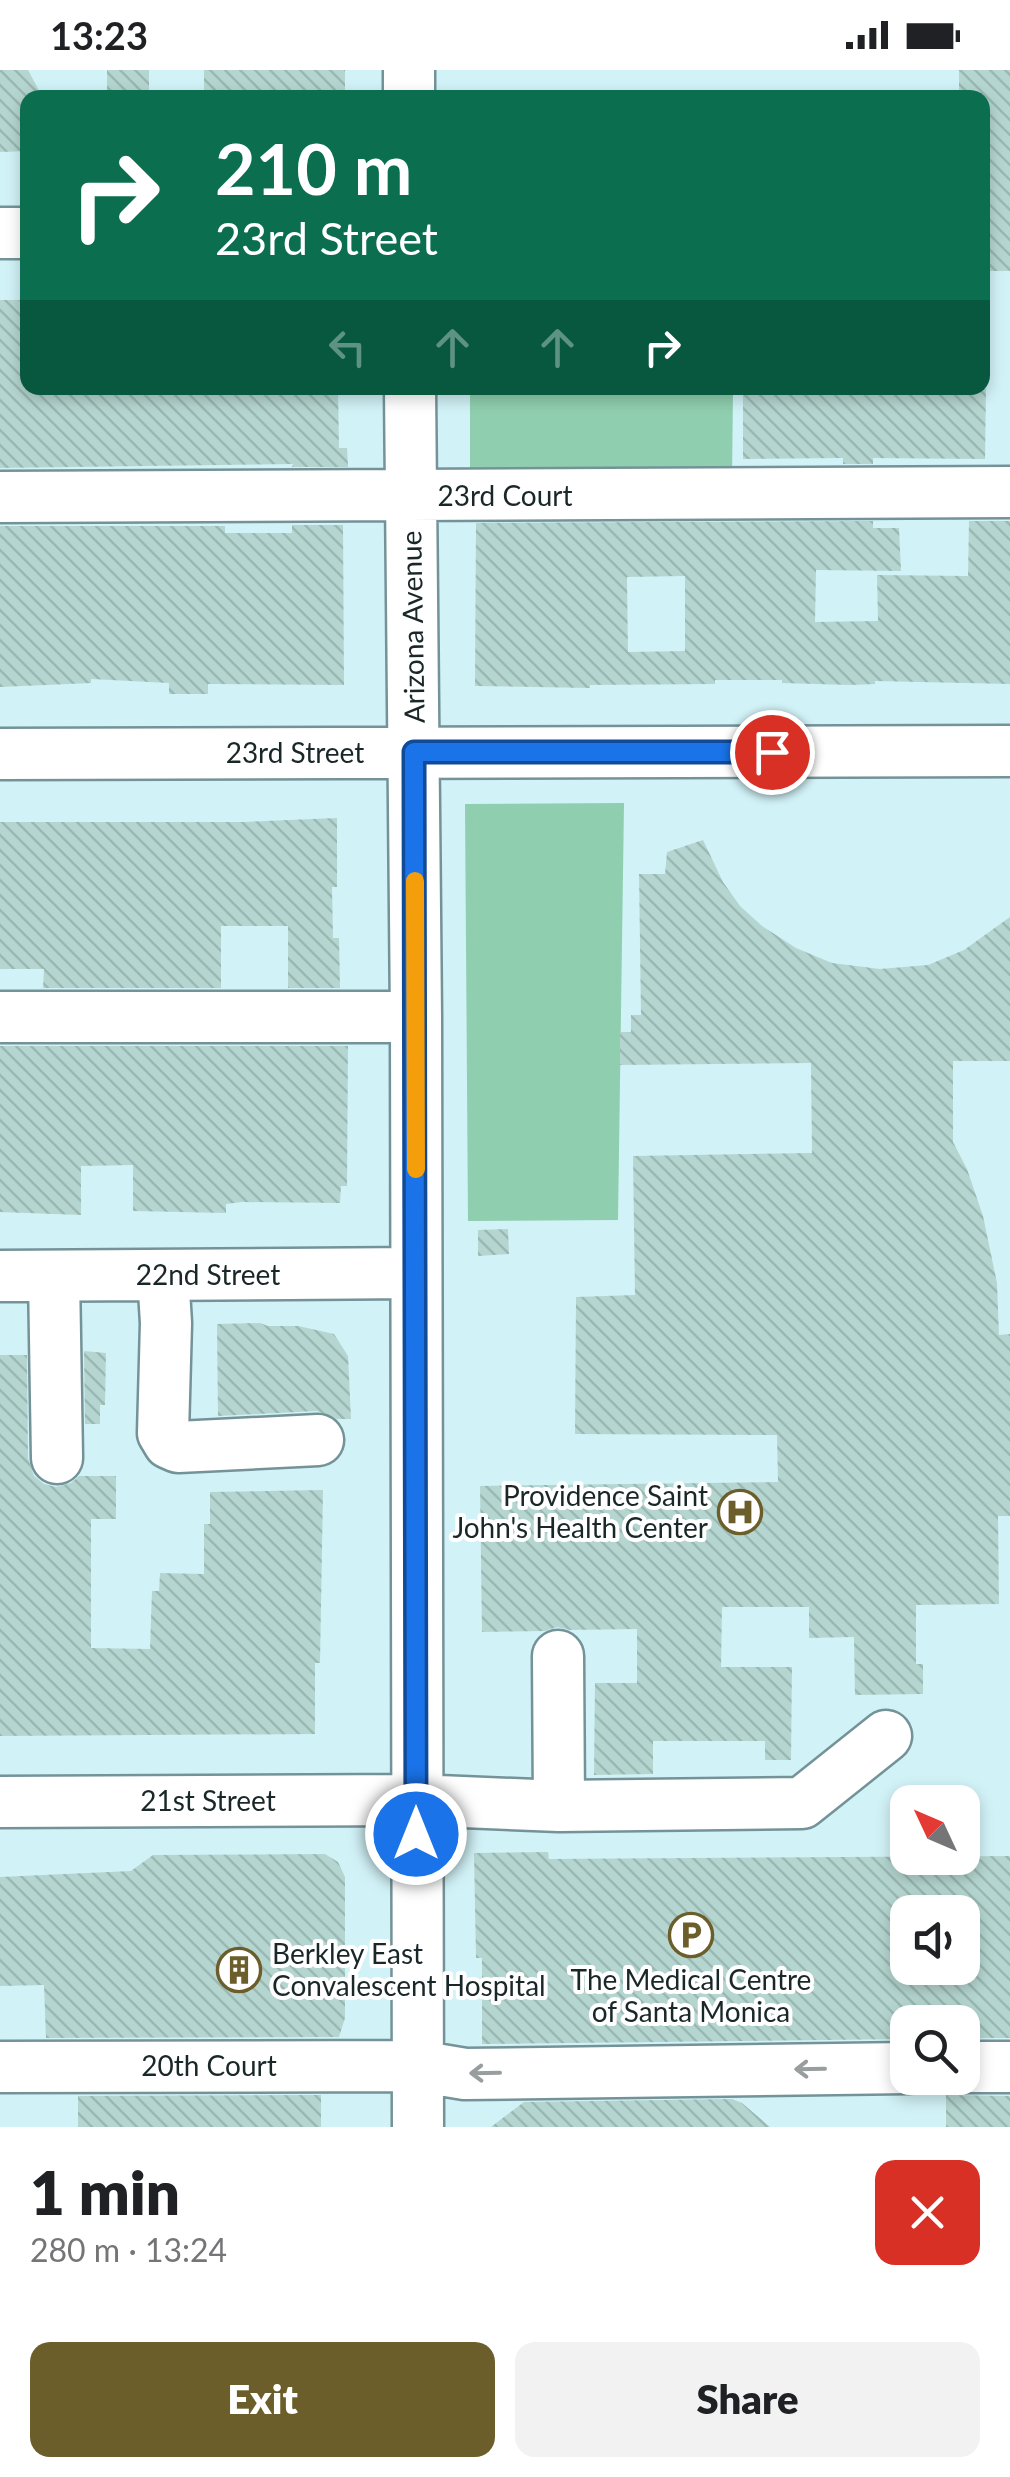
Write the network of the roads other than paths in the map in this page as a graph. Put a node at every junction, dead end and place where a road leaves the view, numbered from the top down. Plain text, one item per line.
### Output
1 (410, 395) edge
2 (1010, 492) edge
3 (412, 496) junction
4 (0, 497) edge
5 (1010, 751) edge
6 (414, 752) junction
7 (0, 754) edge
8 (416, 1016) junction
9 (0, 1017) edge
10 (415, 1273) junction
11 (162, 1275) junction
12 (0, 1276) edge
13 (54, 1276) junction
14 (318, 1440) dead end
15 (57, 1458) dead end
16 (558, 1656) dead end
17 (886, 1736) dead end
18 (416, 1800) junction
19 (0, 1802) edge
20 (559, 1806) junction
21 (417, 2066) junction
22 (0, 2067) edge
23 (980, 2067) edge
24 (1010, 2067) edge
25 (890, 2068) edge
26 (418, 2127) edge

1 - 3 street, Arizona Avenue
2 - 3 street, 23rd Court
3 - 4 street, 23rd Court
3 - 6 street, Arizona Avenue
5 - 6 street, 23rd Street
6 - 7 street, 23rd Street
6 - 8 street, Arizona Avenue
8 - 9 street
8 - 10 street, Arizona Avenue
10 - 11 street, 22nd Street
10 - 18 street, Arizona Avenue
11 - 13 street, 22nd Street
11 - 14 street
12 - 13 street, 22nd Street
13 - 15 street
16 - 20 street
17 - 20 street, 21st Street
18 - 19 street, 21st Street
18 - 20 street, 21st Street
18 - 21 street, Arizona Avenue
21 - 22 street, 20th Court
25 -> 21 street, 20th Court
21 - 26 street, Arizona Avenue
23 - 24 street

